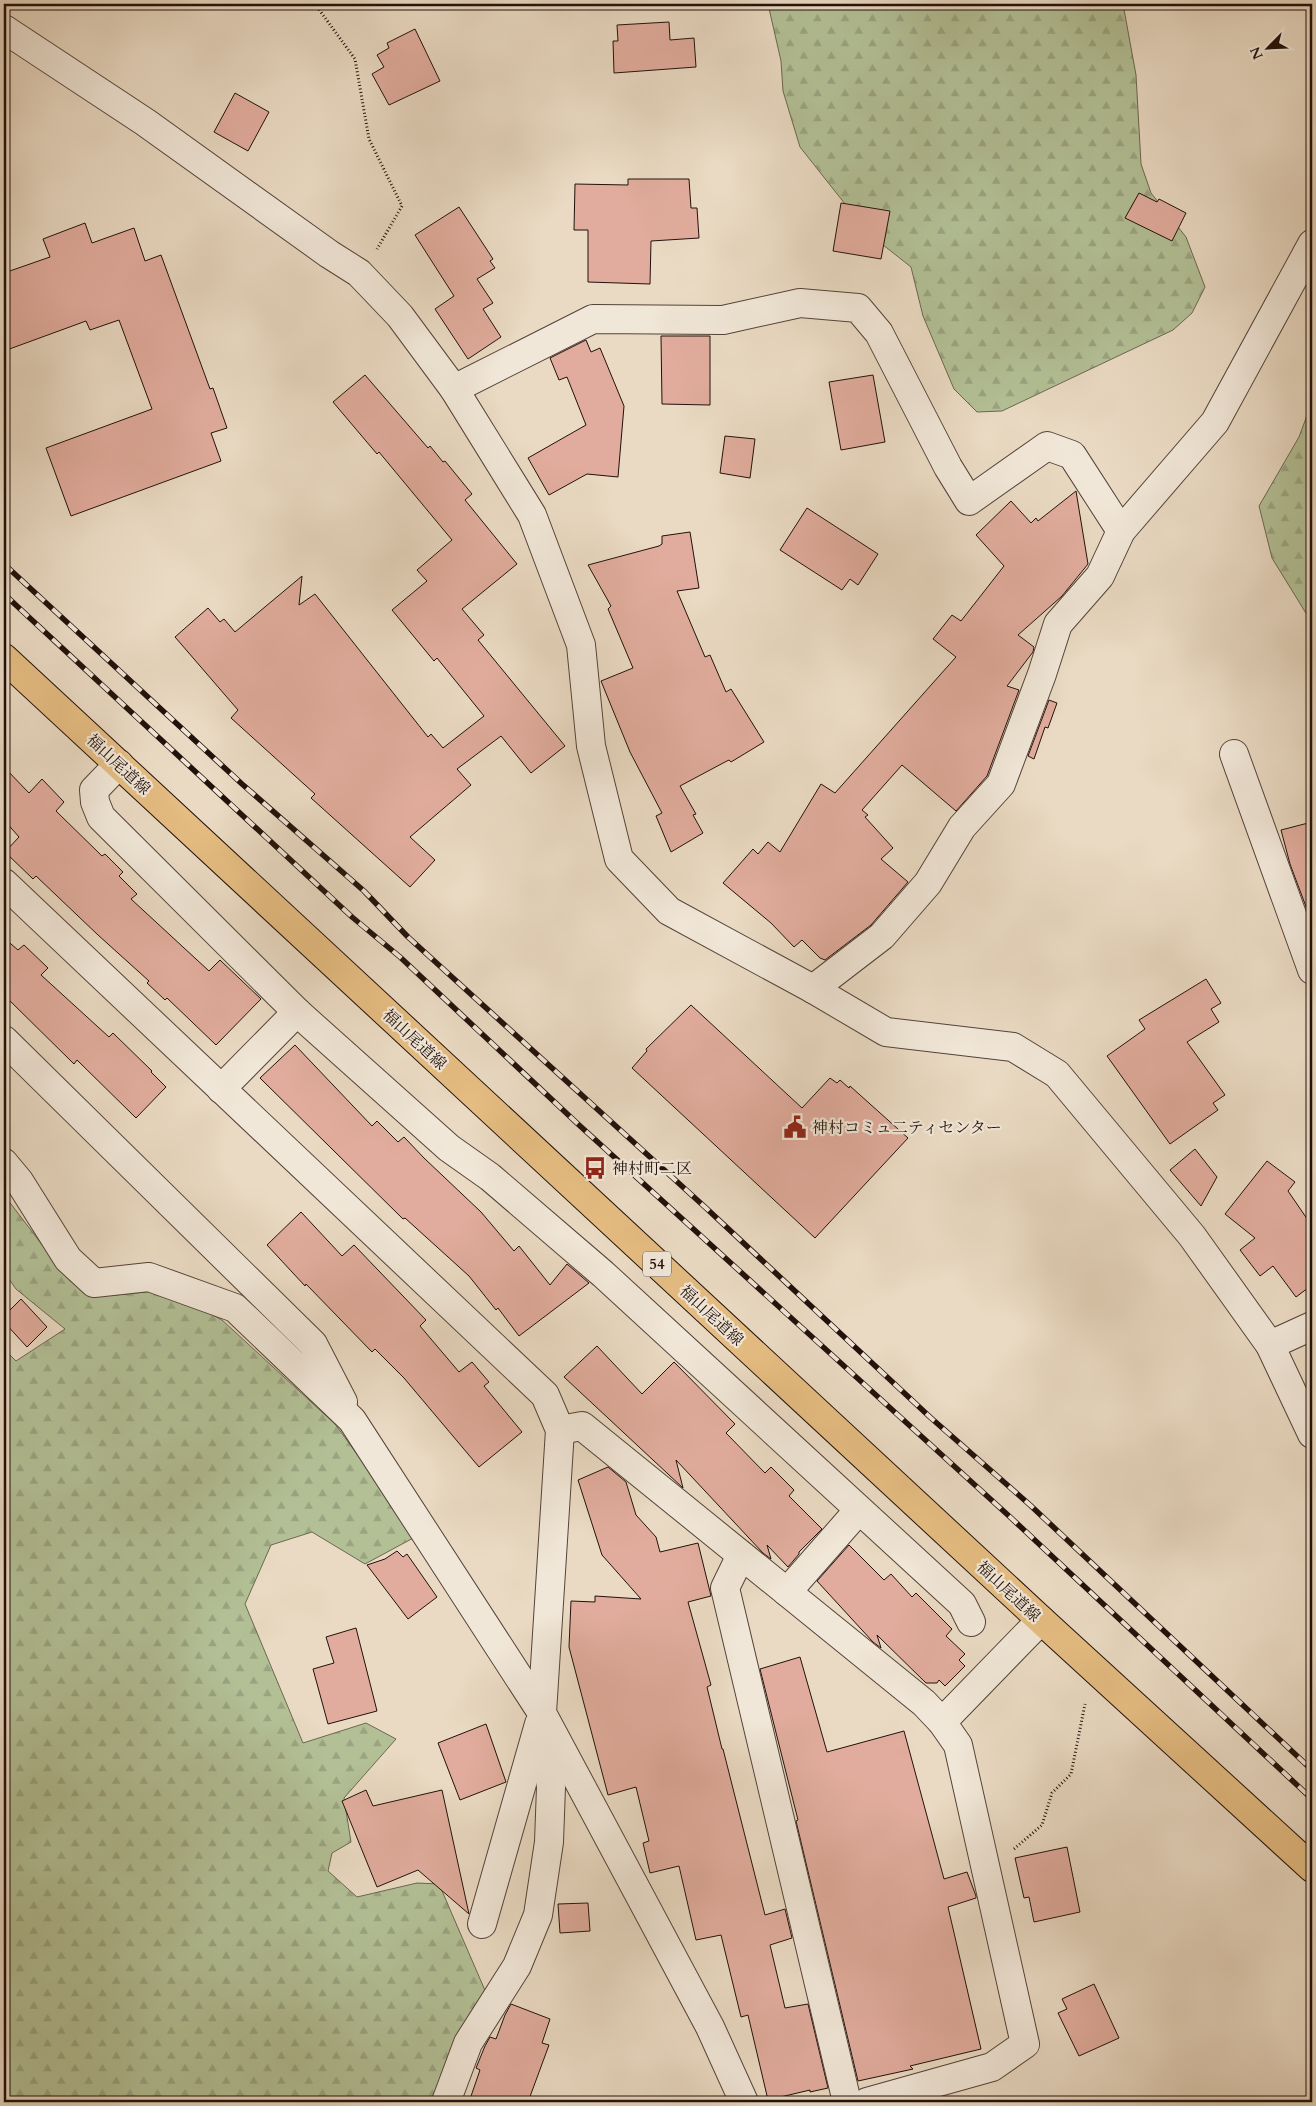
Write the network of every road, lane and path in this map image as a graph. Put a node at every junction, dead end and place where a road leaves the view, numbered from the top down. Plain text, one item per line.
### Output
1 (315, 4) edge
2 (4, 28) edge
3 (1312, 244) edge
4 (359, 273) junction
5 (454, 389) junction
6 (1121, 531) junction
7 (4, 658) edge
8 (1234, 754) dead end
9 (119, 764) junction
10 (4, 883) edge
11 (1312, 970) edge
12 (813, 989) junction
13 (297, 1012) junction
14 (4, 1040) edge
15 (222, 1089) junction
16 (4, 1163) edge
17 (1312, 1326) edge
18 (1270, 1345) junction
19 (352, 1420) junction
20 (560, 1430) junction
21 (1312, 1434) edge
22 (858, 1511) junction
23 (741, 1555) junction
24 (787, 1592) junction
25 (1041, 1620) junction
26 (971, 1622) dead end
27 (1086, 1701) dead end
28 (542, 1713) junction
29 (942, 1722) junction
30 (1013, 1850) dead end
31 (1312, 1868) edge
32 (482, 1924) dead end
33 (446, 2102) edge
34 (744, 2102) edge
35 (846, 2102) edge
36 (867, 2102) edge

1 - 4 path
2 - 4 street
3 - 6 street
4 - 5 street
5 - 6 street
5 - 12 street
6 - 12 street
7 - 9 main road, 福山尾道線 / 54
8 - 11 street
9 - 13 street
9 - 25 main road, 福山尾道線 / 54
10 - 15 street
12 - 18 street
13 - 15 street
13 - 22 street
14 - 19 street
15 - 20 street
16 - 19 street
17 - 18 street
18 - 21 street
19 - 28 street
20 - 23 street
20 - 28 street
22 - 24 street
22 - 26 street
23 - 24 street
23 - 35 street
24 - 29 street
25 - 29 street
25 - 31 main road, 福山尾道線 / 54
27 - 30 path
28 - 32 street
28 - 33 street
28 - 34 street
29 - 36 street

